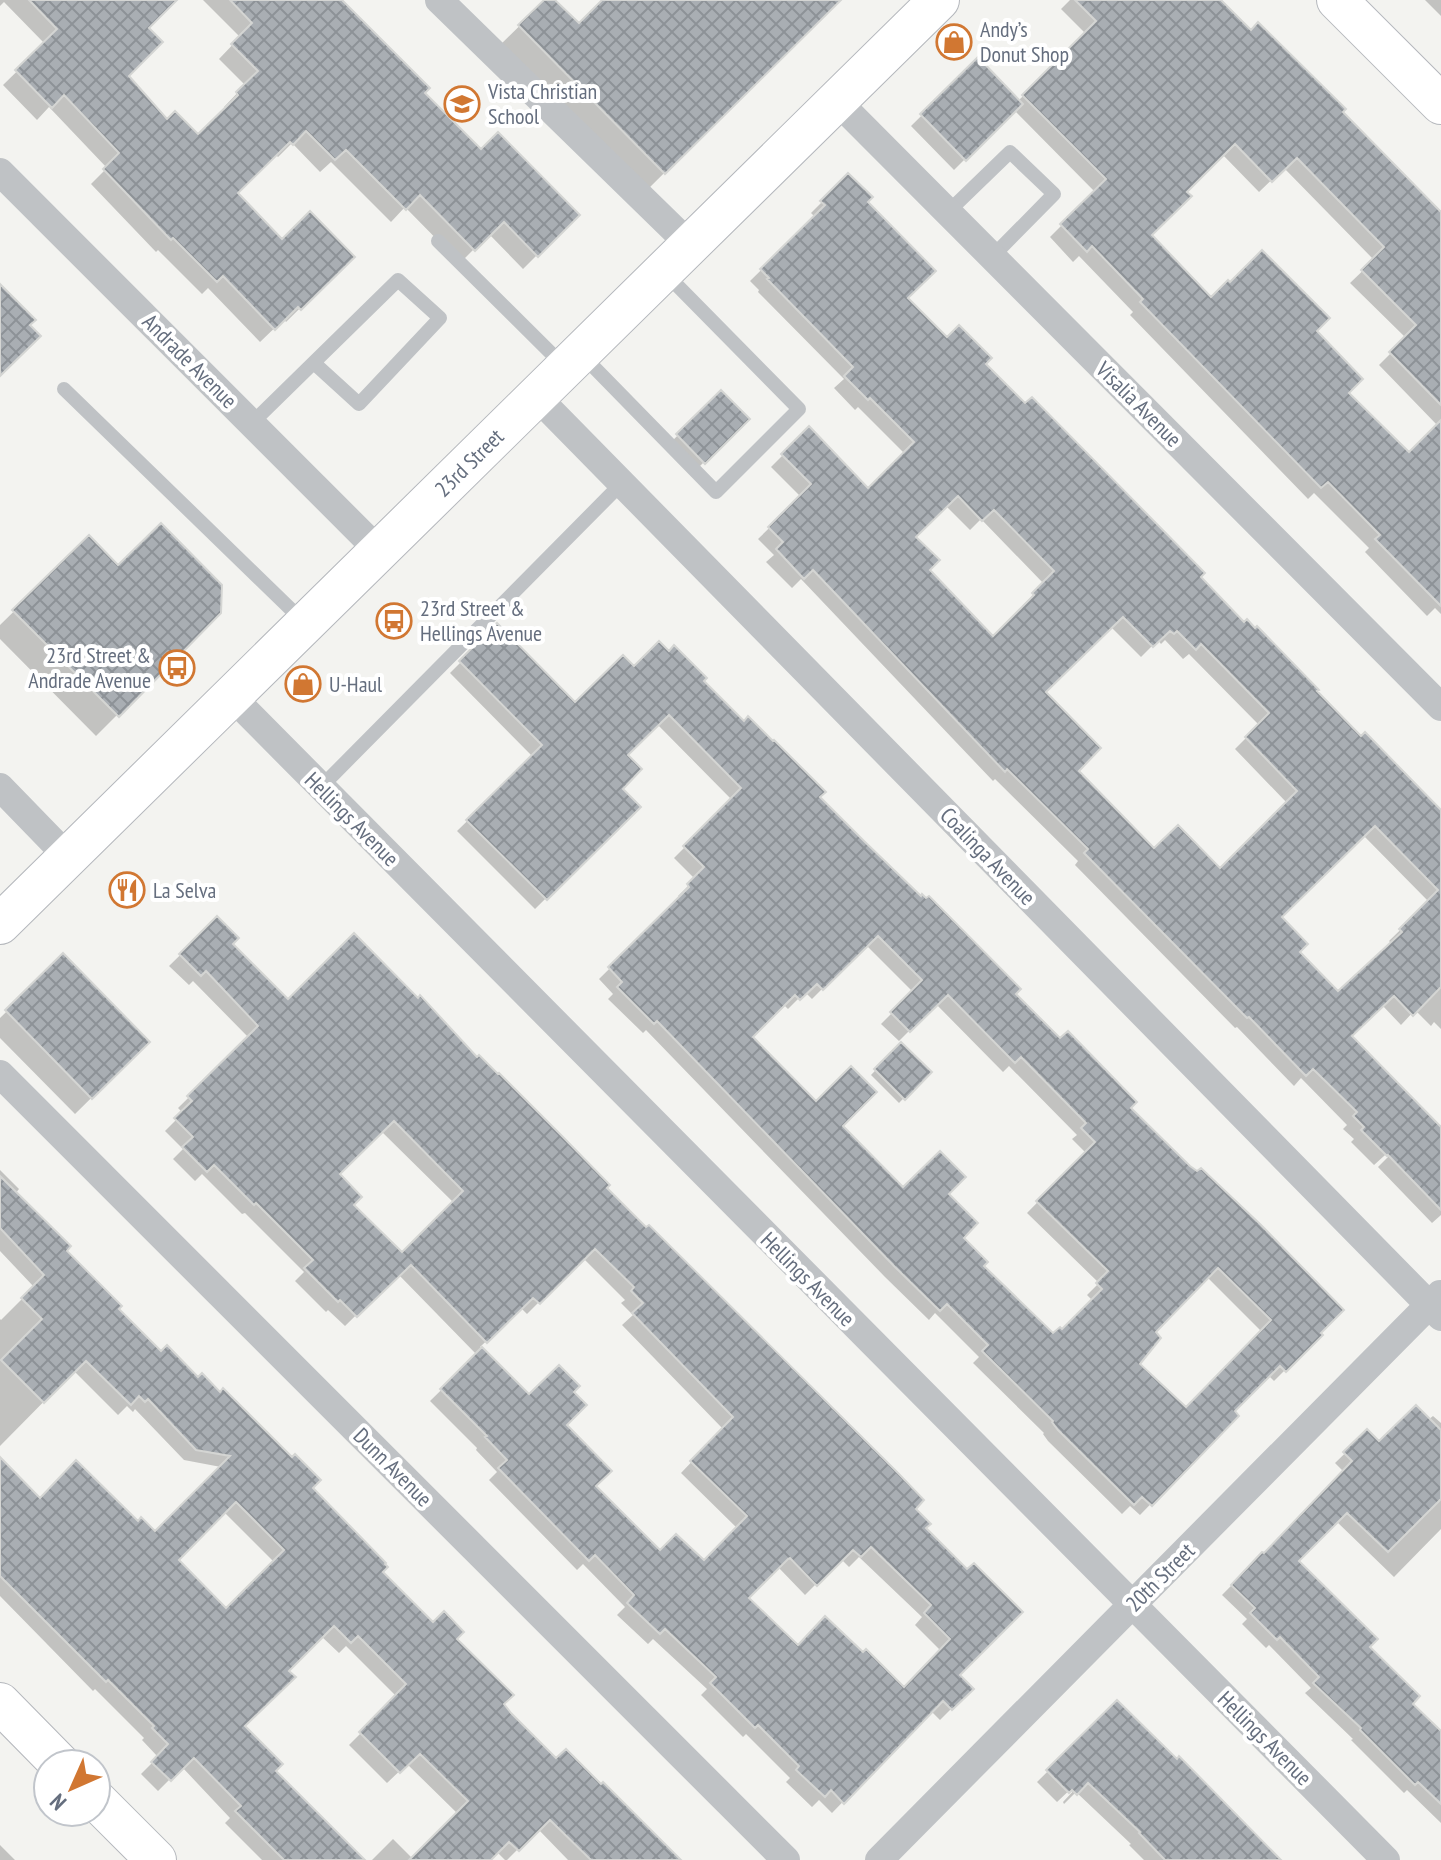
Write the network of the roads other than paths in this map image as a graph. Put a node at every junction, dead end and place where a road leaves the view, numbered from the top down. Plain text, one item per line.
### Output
1 (439, 0) edge
2 (939, 0) edge
3 (1337, 0) edge
4 (837, 101) junction
5 (1441, 104) edge
6 (0, 172) edge
7 (948, 212) junction
8 (438, 241) dead end
9 (992, 257) junction
10 (676, 258) junction
11 (573, 360) junction
12 (314, 363) junction
13 (64, 389) dead end
14 (536, 396) junction
15 (252, 423) junction
16 (622, 483) junction
17 (379, 551) junction
18 (305, 624) junction
19 (231, 696) junction
20 (1441, 707) edge
21 (0, 787) edge
22 (321, 787) junction
23 (68, 857) junction
24 (0, 924) edge
25 (0, 1074) edge
26 (1437, 1305) edge
27 (1132, 1605) junction
28 (0, 1703) edge
29 (44, 1748) edge
30 (112, 1816) edge
31 (156, 1860) edge
32 (786, 1860) edge
33 (879, 1860) edge
34 (1386, 1860) edge

1 - 10 street
2 - 4 main road, 23rd Street
3 - 5 main road
4 - 7 street, Visalia Avenue
4 - 10 main road, 23rd Street
6 - 15 street, Andrade Avenue
7 - 9 street, Visalia Avenue
7 - 9 lane
8 - 11 lane
9 - 20 street, Visalia Avenue
10 - 11 main road, 23rd Street
10 - 11 lane
11 - 14 main road, 23rd Street
12 - 12 lane
12 - 15 lane
13 - 18 lane
14 - 16 street, Coalinga Avenue
14 - 17 main road, 23rd Street
15 - 17 street, Andrade Avenue
16 - 22 lane
16 - 26 street, Coalinga Avenue
17 - 18 main road, 23rd Street
18 - 19 main road, 23rd Street
19 - 22 street, Hellings Avenue
19 - 23 main road, 23rd Street
21 - 23 street
22 - 27 street, Hellings Avenue
23 - 24 main road, 23rd Street
25 - 32 street, Dunn Avenue
26 - 27 street, 20th Street
27 - 33 street, 20th Street
27 - 34 street, Hellings Avenue
28 - 29 main road
30 - 31 main road

